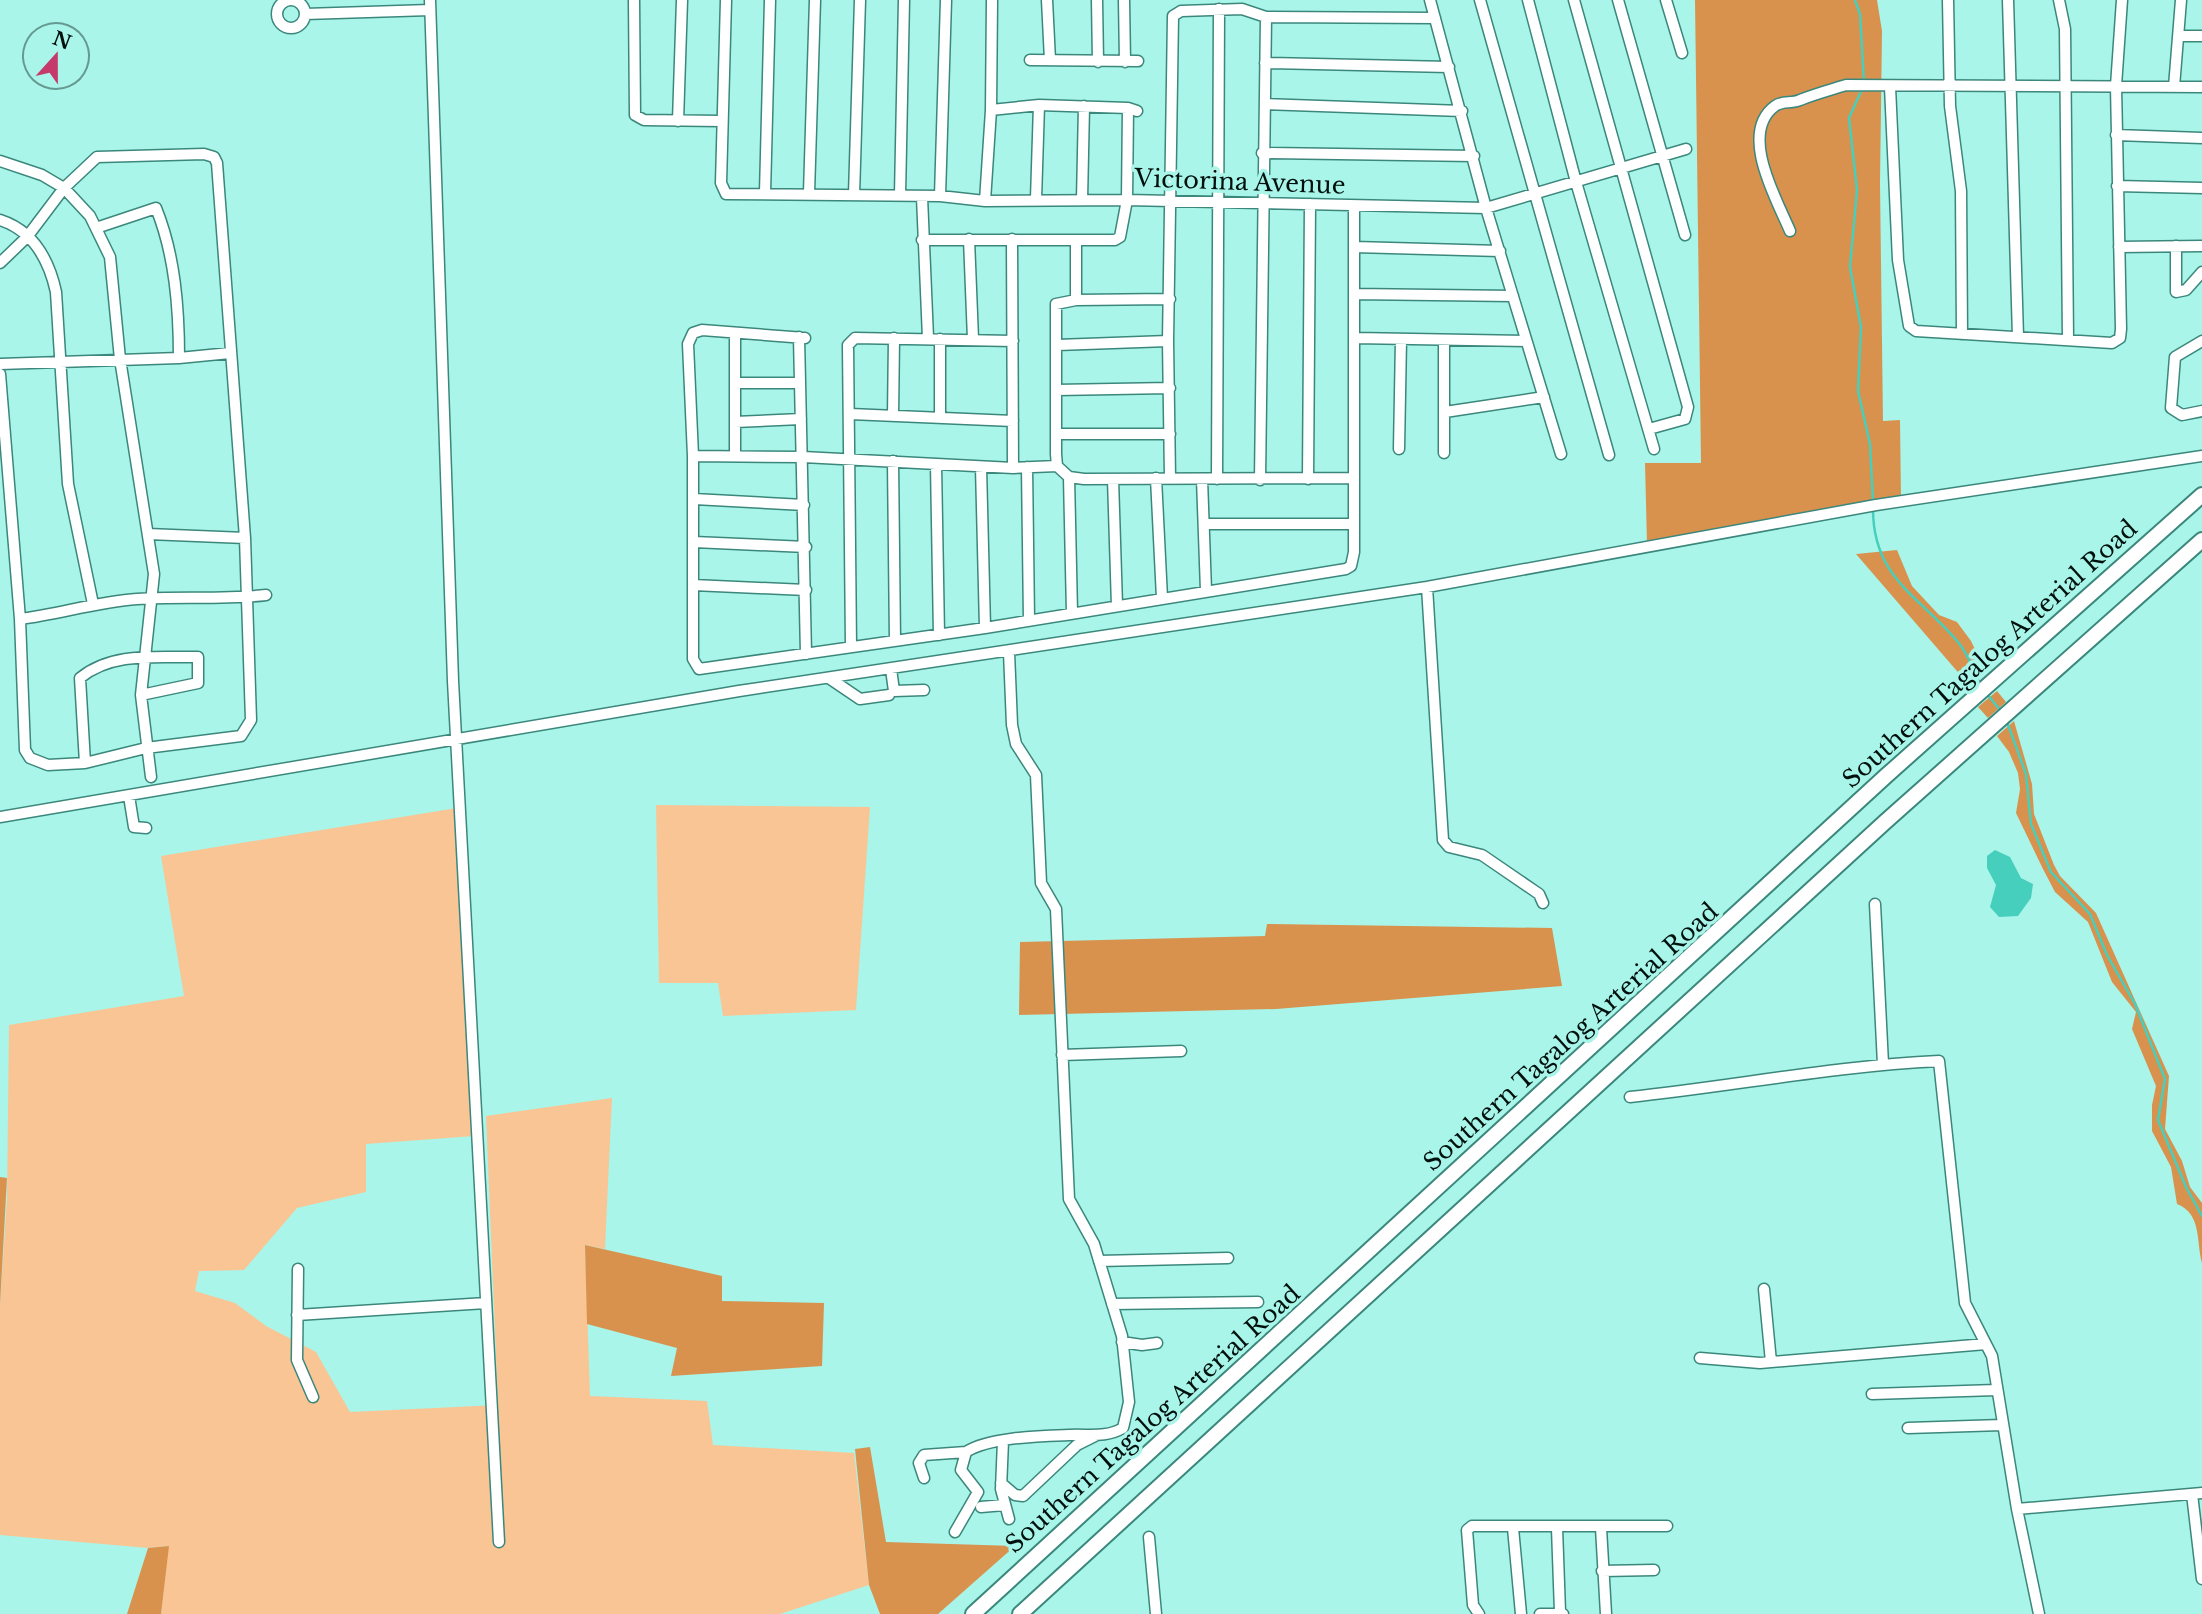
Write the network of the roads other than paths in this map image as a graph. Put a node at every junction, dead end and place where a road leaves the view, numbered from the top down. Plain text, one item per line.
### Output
1 (634, 0) edge
2 (682, 0) edge
3 (726, 0) edge
4 (770, 0) edge
5 (816, 0) edge
6 (860, 0) edge
7 (904, 0) edge
8 (946, 0) edge
9 (992, 0) edge
10 (1047, 0) edge
11 (1097, 0) edge
12 (1124, 0) edge
13 (1430, 0) edge
14 (1480, 0) edge
15 (1528, 0) edge
16 (1574, 0) edge
17 (1618, 0) edge
18 (1666, 0) edge
19 (1948, 0) edge
20 (2008, 0) edge
21 (2059, 0) edge
22 (2122, 0) edge
23 (2180, 0) edge
24 (430, 5) edge
25 (1242, 5) edge
26 (1219, 9) junction
27 (305, 14) dead end
28 (1266, 17) junction
29 (1435, 18) junction
30 (2179, 36) junction
31 (2202, 36) edge
32 (1682, 53) dead end
33 (1030, 60) dead end
34 (1050, 60) junction
35 (1138, 61) dead end
36 (1098, 62) junction
37 (1125, 62) junction
38 (1265, 63) junction
39 (1449, 67) junction
40 (1890, 86) junction
41 (1949, 86) junction
42 (2009, 86) junction
43 (2067, 86) junction
44 (2116, 86) junction
45 (2174, 87) junction
46 (2202, 87) edge
47 (1265, 104) junction
48 (1039, 105) junction
49 (1084, 106) junction
50 (991, 110) junction
51 (1462, 111) junction
52 (678, 121) junction
53 (721, 121) junction
54 (2116, 135) junction
55 (2202, 138) edge
56 (1686, 149) dead end
57 (1262, 153) junction
58 (1663, 155) junction
59 (1474, 156) junction
60 (0, 161) edge
61 (1620, 170) junction
62 (1576, 182) junction
63 (2118, 186) junction
64 (64, 188) junction
65 (2202, 188) edge
66 (765, 193) junction
67 (809, 193) junction
68 (1536, 194) junction
69 (854, 195) junction
70 (900, 195) junction
71 (940, 196) junction
72 (922, 197) junction
73 (1036, 199) junction
74 (1082, 200) junction
75 (1127, 200) junction
76 (985, 201) junction
77 (1173, 201) junction
78 (1219, 204) junction
79 (1262, 204) junction
80 (1310, 204) junction
81 (1354, 206) junction
82 (1486, 208) junction
83 (0, 220) edge
84 (96, 228) junction
85 (1790, 231) dead end
86 (1685, 235) dead end
87 (27, 237) junction
88 (969, 239) junction
89 (1012, 239) junction
90 (922, 240) junction
91 (1076, 240) junction
92 (2175, 246) junction
93 (2202, 246) edge
94 (1354, 247) junction
95 (2119, 247) junction
96 (1500, 251) junction
97 (0, 262) edge
98 (2202, 272) edge
99 (1354, 294) junction
100 (1513, 296) junction
101 (1170, 299) junction
102 (1076, 300) junction
103 (735, 333) junction
104 (1962, 334) junction
105 (2018, 337) junction
106 (894, 338) junction
107 (929, 338) junction
108 (1355, 338) junction
109 (940, 339) junction
110 (1401, 339) junction
111 (973, 340) junction
112 (2068, 340) junction
113 (1013, 341) junction
114 (1168, 341) junction
115 (1444, 341) junction
116 (1526, 341) junction
117 (2202, 341) edge
118 (1057, 345) junction
119 (230, 353) junction
120 (179, 358) junction
121 (120, 359) junction
122 (58, 363) junction
123 (0, 364) edge
124 (0, 374) edge
125 (736, 383) junction
126 (800, 383) junction
127 (1170, 387) junction
128 (1056, 390) junction
129 (1544, 397) junction
130 (2202, 411) edge
131 (1445, 412) junction
132 (850, 414) junction
133 (893, 416) junction
134 (940, 418) junction
135 (801, 419) junction
136 (1013, 421) junction
137 (735, 422) junction
138 (1649, 429) junction
139 (1057, 434) junction
140 (1170, 434) junction
141 (1399, 449) dead end
142 (1654, 449) dead end
143 (1444, 453) dead end
144 (1561, 454) dead end
145 (735, 455) junction
146 (694, 456) junction
147 (1609, 456) dead end
148 (2202, 456) edge
149 (803, 457) junction
150 (849, 460) junction
151 (893, 461) junction
152 (936, 464) junction
153 (1056, 466) junction
154 (981, 467) junction
155 (1027, 467) junction
156 (1013, 468) junction
157 (1069, 477) junction
158 (1156, 478) junction
159 (1170, 478) junction
160 (1353, 478) junction
161 (1113, 479) junction
162 (1202, 479) junction
163 (1217, 479) junction
164 (1308, 479) junction
165 (1260, 480) junction
166 (2202, 495) edge
167 (694, 499) junction
168 (804, 505) junction
169 (1204, 524) junction
170 (1354, 524) junction
171 (148, 534) junction
172 (245, 538) junction
173 (2202, 540) edge
174 (694, 542) junction
175 (806, 547) junction
176 (693, 585) junction
177 (1427, 587) junction
178 (806, 590) junction
179 (1206, 591) junction
180 (266, 595) dead end
181 (248, 597) junction
182 (154, 598) junction
183 (1162, 598) junction
184 (93, 604) junction
185 (1117, 606) junction
186 (1072, 613) junction
187 (20, 619) junction
188 (1029, 620) junction
189 (985, 628) junction
190 (939, 635) junction
191 (895, 641) junction
192 (851, 647) junction
193 (1009, 652) junction
194 (806, 654) junction
195 (143, 658) junction
196 (891, 669) junction
197 (829, 678) junction
198 (924, 690) dead end
199 (141, 695) junction
200 (889, 695) dead end
201 (456, 741) junction
202 (146, 748) junction
203 (85, 762) junction
204 (151, 776) dead end
205 (129, 796) junction
206 (0, 817) edge
207 (146, 828) dead end
208 (1543, 903) dead end
209 (1875, 904) dead end
210 (1181, 1051) dead end
211 (1062, 1055) junction
212 (1883, 1064) junction
213 (1630, 1097) dead end
214 (1228, 1258) dead end
215 (1099, 1261) junction
216 (298, 1269) dead end
217 (1763, 1289) dead end
218 (1258, 1301) dead end
219 (486, 1303) junction
220 (1112, 1304) junction
221 (297, 1315) junction
222 (1122, 1342) junction
223 (1157, 1343) dead end
224 (1986, 1344) junction
225 (1700, 1358) dead end
226 (1771, 1362) junction
227 (1996, 1390) junction
228 (1871, 1394) dead end
229 (313, 1397) dead end
230 (2002, 1424) junction
231 (1908, 1428) dead end
232 (1097, 1435) junction
233 (1003, 1441) junction
234 (966, 1452) junction
235 (924, 1478) dead end
236 (1001, 1483) junction
237 (2197, 1493) edge
238 (1004, 1505) junction
239 (981, 1507) dead end
240 (2017, 1509) junction
241 (1009, 1519) dead end
242 (1667, 1526) dead end
243 (1513, 1528) junction
244 (1557, 1528) junction
245 (1601, 1528) junction
246 (955, 1532) dead end
247 (1149, 1537) dead end
248 (499, 1542) dead end
249 (1654, 1570) dead end
250 (1602, 1571) junction
251 (2202, 1579) edge
252 (1562, 1613) edge
253 (973, 1614) edge
254 (1020, 1614) edge
255 (1156, 1614) edge
256 (1479, 1614) edge
257 (1521, 1614) edge
258 (1540, 1614) edge
259 (1606, 1614) edge
260 (2039, 1614) edge

1 - 52 street
2 - 52 street
3 - 53 street
4 - 66 street
5 - 67 street
6 - 69 street
7 - 70 street
8 - 71 street
9 - 50 street
10 - 34 street
11 - 36 street
12 - 37 street
13 - 29 street
14 - 68 street
15 - 62 street
16 - 61 street
17 - 58 street
18 - 32 street
19 - 41 street
20 - 42 street
21 - 43 street
22 - 44 street
23 - 30 street
24 - 27 street
24 - 201 street
25 - 26 street
25 - 28 street
26 - 77 street
26 - 78 street
28 - 29 street
28 - 38 street
29 - 39 street
30 - 31 street
30 - 45 street
33 - 34 street
34 - 36 street
35 - 37 street
36 - 37 street
38 - 39 street
38 - 47 street
39 - 51 street
40 - 41 street
40 - 85 street
40 - 104 street
41 - 42 street
41 - 104 street
42 - 43 street
42 - 105 street
43 - 44 street
43 - 112 street
44 - 45 street
44 - 54 street
45 - 46 street
47 - 51 street
47 - 57 street
48 - 49 street
48 - 50 street
48 - 73 street
49 - 74 street
49 - 75 street
50 - 76 street
51 - 59 street
52 - 53 street
53 - 66 street, Victorina Avenue
54 - 55 street
54 - 63 street
56 - 58 street, Victorina Avenue
57 - 59 street
57 - 79 street
58 - 61 street, Victorina Avenue
58 - 86 street
59 - 82 street
60 - 64 street
61 - 62 street, Victorina Avenue
61 - 138 street
62 - 68 street, Victorina Avenue
62 - 138 street
63 - 65 street
63 - 95 street
64 - 84 street
64 - 87 street
64 - 119 street
66 - 67 street, Victorina Avenue
67 - 69 street, Victorina Avenue
68 - 82 street, Victorina Avenue
68 - 147 street
69 - 70 street, Victorina Avenue
70 - 72 street, Victorina Avenue
71 - 72 street, Victorina Avenue
71 - 76 street, Victorina Avenue
72 - 90 street
73 - 74 street, Victorina Avenue
73 - 76 street, Victorina Avenue
74 - 75 street, Victorina Avenue
75 - 77 street, Victorina Avenue
75 - 91 street
77 - 78 street, Victorina Avenue
77 - 101 street
78 - 79 street, Victorina Avenue
78 - 163 street
79 - 80 street, Victorina Avenue
79 - 165 street
80 - 81 street, Victorina Avenue
80 - 164 street
81 - 82 street, Victorina Avenue
81 - 94 street
82 - 96 street
83 - 87 street
84 - 120 street
84 - 121 street
87 - 97 street
87 - 122 street
88 - 89 street
88 - 90 street
88 - 111 street
89 - 91 street
89 - 113 street
90 - 107 street
91 - 102 street
92 - 93 street
92 - 95 street
92 - 98 street
94 - 96 street
94 - 99 street
95 - 112 street
96 - 100 street
99 - 100 street
99 - 108 street
100 - 116 street
101 - 102 street
101 - 114 street
102 - 118 street
103 - 125 street
103 - 126 street
103 - 146 street
104 - 105 street
105 - 112 street
106 - 107 street
106 - 132 street
106 - 133 street
107 - 109 street
108 - 110 street
108 - 160 street
109 - 111 street
109 - 134 street
110 - 115 street
110 - 141 street
111 - 113 street
113 - 136 street
114 - 118 street
114 - 127 street
115 - 116 street
115 - 131 street
116 - 129 street
117 - 130 street
118 - 128 street
119 - 120 street
119 - 172 street
120 - 121 street
121 - 122 street
121 - 171 street
122 - 123 street
122 - 184 street
124 - 187 street
125 - 126 street
125 - 137 street
126 - 135 street
127 - 128 street
127 - 140 street
128 - 139 street
129 - 131 street
129 - 144 street
131 - 143 street
132 - 133 street
132 - 150 street
133 - 134 street
134 - 136 street
135 - 137 street
135 - 149 street
136 - 156 street
137 - 145 street
138 - 142 street
139 - 140 street
139 - 153 street
140 - 159 street
145 - 146 street
145 - 149 street
146 - 167 street
148 - 177 street
149 - 150 street
149 - 168 street
150 - 151 street
150 - 192 street
151 - 152 street
151 - 191 street
152 - 154 street
152 - 190 street
153 - 155 street
153 - 157 street
154 - 156 street
154 - 189 street
155 - 156 street
155 - 188 street
157 - 161 street
157 - 186 street
158 - 159 street
158 - 161 street
158 - 183 street
159 - 162 street
160 - 164 street
160 - 170 street
161 - 185 street
162 - 163 street
162 - 169 street
163 - 165 street
164 - 165 street
166 - 253 highway, Southern Tagalog Arterial Road
167 - 168 street
167 - 174 street
168 - 175 street
169 - 170 street
169 - 179 street
170 - 179 street
171 - 172 street
171 - 182 street
172 - 181 street
173 - 254 highway
174 - 175 street
174 - 176 street
175 - 178 street
176 - 178 street
176 - 194 street
177 - 193 street
177 - 208 street
178 - 194 street
179 - 183 street
180 - 181 street
181 - 182 street
181 - 202 street
182 - 184 street
182 - 195 street
183 - 185 street
184 - 187 street
185 - 186 street
186 - 188 street
187 - 203 street
188 - 189 street
189 - 190 street
190 - 191 street
191 - 192 street
192 - 194 street
193 - 196 street
193 - 211 street
195 - 199 street
195 - 199 street
195 - 203 street
196 - 197 street
196 - 198 street
197 - 200 street
197 - 201 street
199 - 202 street
201 - 205 street
201 - 219 street
202 - 203 street
202 - 204 street
205 - 206 street
205 - 207 street
209 - 212 street
210 - 211 street
211 - 215 street
212 - 213 street
212 - 224 street
214 - 215 street
215 - 220 street
216 - 221 street
217 - 226 street
218 - 220 street
219 - 221 street
219 - 248 street
220 - 222 street
221 - 229 street
222 - 223 street
222 - 232 street
224 - 226 street
224 - 227 street
225 - 226 street
227 - 228 street
227 - 230 street
230 - 231 street
230 - 240 street
232 - 233 street
232 - 236 street
233 - 234 street
233 - 236 street
234 - 235 street
234 - 246 street
236 - 238 street
237 - 240 street
237 - 251 street
238 - 239 street
238 - 241 street
240 - 260 street
242 - 245 street
243 - 244 street
243 - 256 street
243 - 257 street
244 - 245 street
244 - 252 street
245 - 250 street
247 - 255 street
249 - 250 street
250 - 259 street
252 - 258 street

